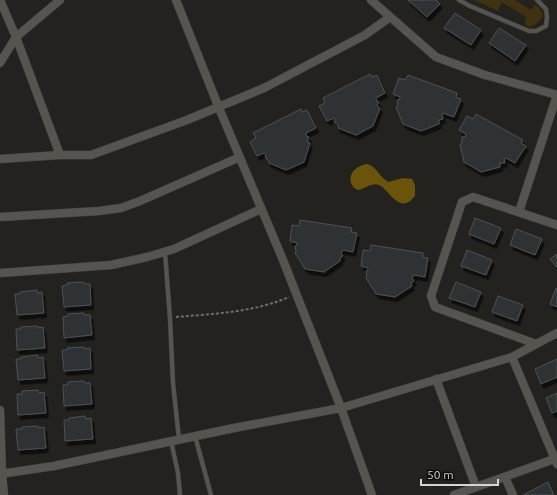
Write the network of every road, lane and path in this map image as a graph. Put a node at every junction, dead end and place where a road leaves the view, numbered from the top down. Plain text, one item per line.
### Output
1 (0, 0) edge
2 (60, 0) edge
3 (176, 0) edge
4 (370, 0) edge
5 (459, 0) edge
6 (537, 0) edge
7 (390, 17) junction
8 (16, 37) junction
9 (4, 51) edge
10 (0, 63) edge
11 (557, 95) edge
12 (219, 108) junction
13 (60, 155) junction
14 (240, 157) junction
15 (0, 159) edge
16 (261, 209) junction
17 (519, 212) junction
18 (0, 217) edge
19 (557, 225) edge
20 (164, 253) junction
21 (0, 273) edge
22 (296, 294) junction
23 (170, 318) junction
24 (557, 333) edge
25 (536, 344) junction
26 (512, 357) junction
27 (436, 380) junction
28 (342, 408) junction
29 (0, 410) edge
30 (195, 436) junction
31 (175, 440) junction
32 (556, 461) edge
33 (1, 474) edge
34 (505, 477) junction
35 (476, 487) junction
36 (4, 495) edge
37 (180, 495) edge
38 (211, 495) edge
39 (372, 495) edge
40 (455, 495) edge
41 (513, 495) edge

1 - 8 street
2 - 8 street
3 - 12 street
4 - 7 street
5 - 6 lane
7 - 11 street
7 - 12 street
8 - 9 street
8 - 13 street
9 - 10 street
11 - 17 street
12 - 13 street
12 - 14 street
13 - 15 street
14 - 16 street
14 - 18 street
16 - 20 street
16 - 22 street
17 - 19 street
17 - 25 street
20 - 21 street
20 - 23 lane
22 - 23 path
22 - 28 street
23 - 31 lane
24 - 25 street
25 - 26 street
26 - 27 street
26 - 32 street
27 - 28 street
27 - 35 street
28 - 30 street
28 - 39 street
29 - 33 street
30 - 31 street
30 - 38 lane
31 - 33 street
31 - 37 lane
32 - 34 street
33 - 36 street
34 - 35 street
34 - 41 street
35 - 40 street

